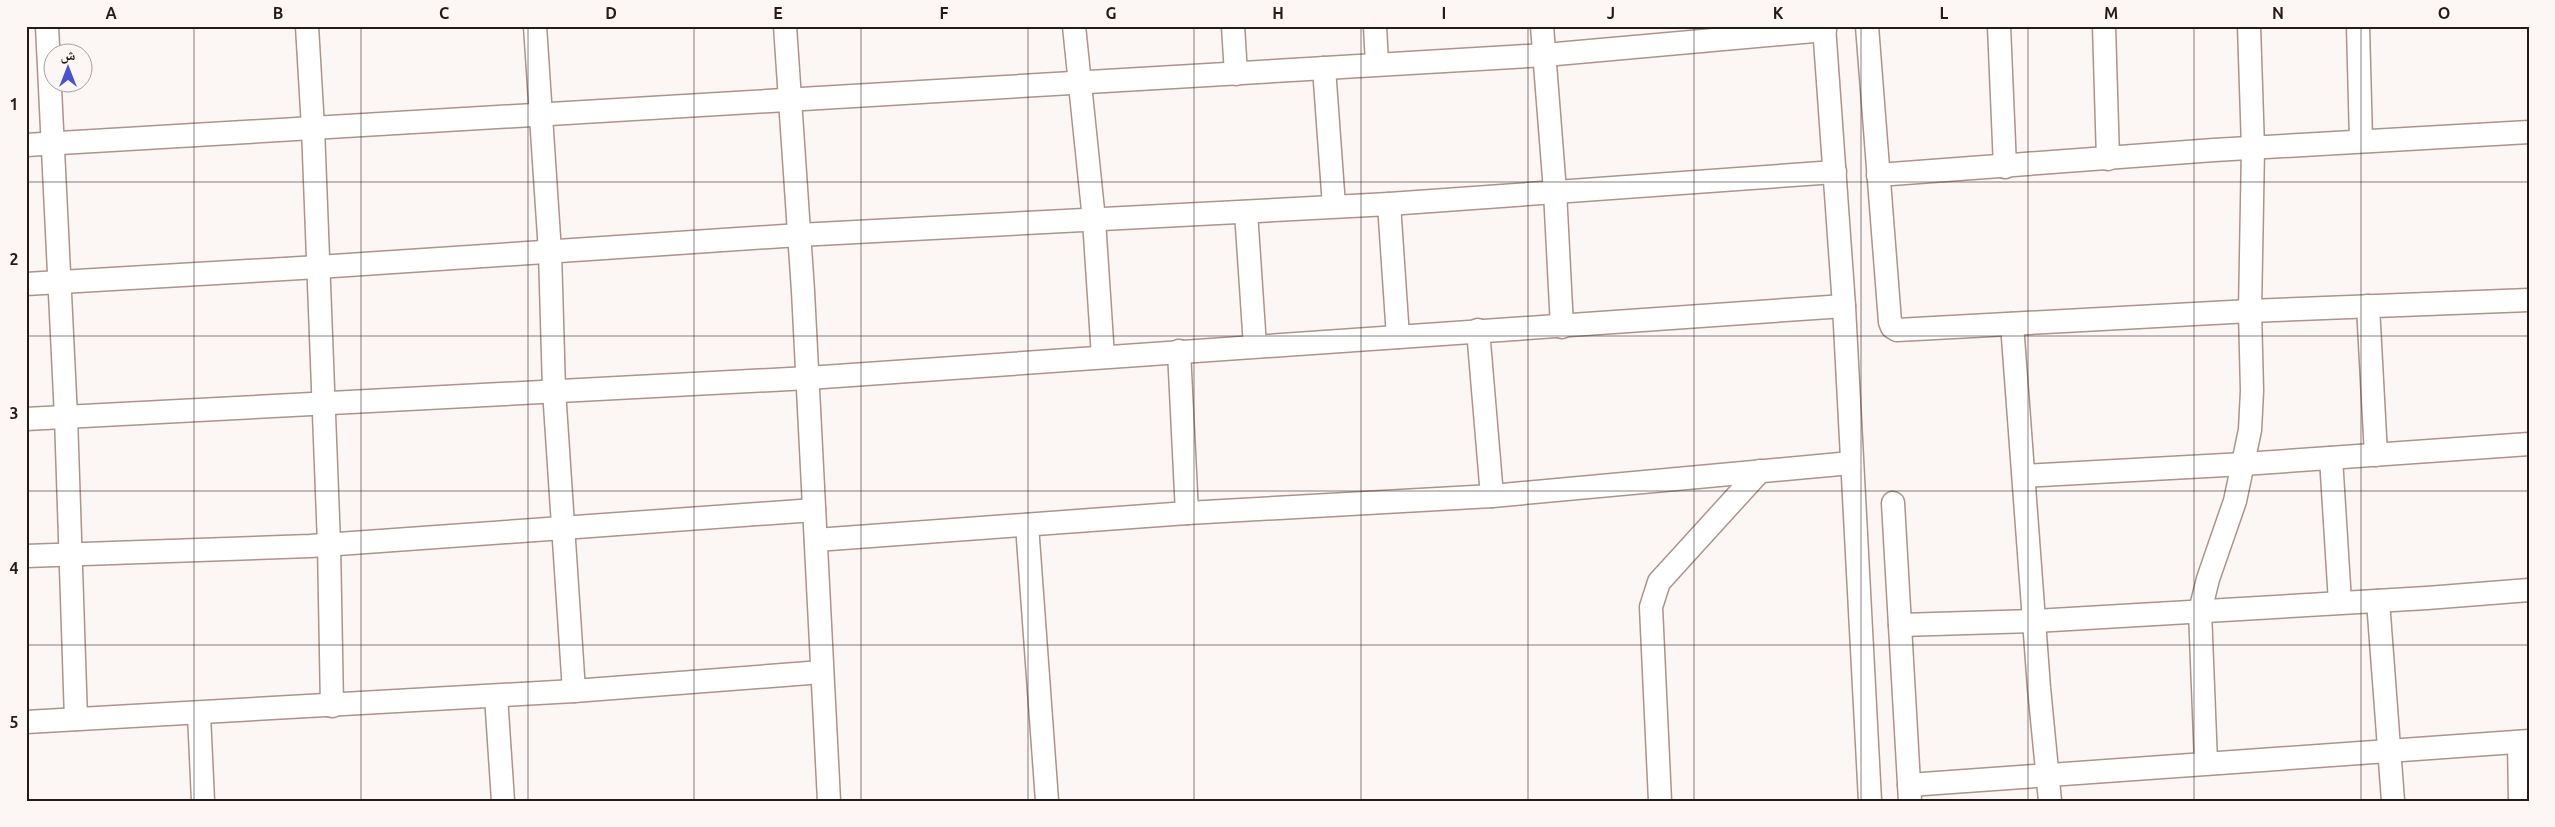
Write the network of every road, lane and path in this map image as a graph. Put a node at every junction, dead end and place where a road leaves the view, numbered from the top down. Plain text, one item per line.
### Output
1 (47, 26) edge
2 (306, 26) edge
3 (535, 26) edge
4 (785, 26) edge
5 (1074, 26) edge
6 (1233, 26) edge
7 (1375, 26) edge
8 (1542, 26) edge
9 (1868, 26) edge
10 (1999, 26) edge
11 (2104, 26) edge
12 (2249, 26) edge
13 (2358, 26) edge
14 (1824, 28) edge
15 (1544, 55) junction
16 (1377, 64) junction
17 (1324, 68) junction
18 (1236, 74) junction
19 (1080, 81) junction
20 (790, 100) junction
21 (542, 114) junction
22 (313, 128) junction
23 (2529, 132) edge
24 (2361, 142) junction
25 (53, 143) junction
26 (26, 145) edge
27 (2253, 148) junction
28 (2108, 159) junction
29 (2005, 167) junction
30 (1835, 172) junction
31 (1878, 175) junction
32 (1555, 191) junction
33 (1389, 204) junction
34 (1334, 206) junction
35 (1246, 212) junction
36 (1094, 220) junction
37 (799, 236) junction
38 (550, 252) junction
39 (318, 267) junction
40 (58, 283) junction
41 (26, 284) edge
42 (2529, 300) edge
43 (1844, 306) junction
44 (2368, 306) junction
45 (2250, 311) junction
46 (2012, 324) junction
47 (1562, 327) junction
48 (1478, 330) junction
49 (1398, 337) junction
50 (1254, 346) junction
51 (1179, 351) junction
52 (1103, 357) junction
53 (808, 378) junction
54 (554, 390) junction
55 (322, 402) junction
56 (66, 417) junction
57 (26, 419) edge
58 (2529, 444) edge
59 (2376, 455) junction
60 (2331, 458) junction
61 (1851, 463) junction
62 (2244, 464) junction
63 (1760, 471) junction
64 (2024, 476) junction
65 (1492, 496) junction
66 (1893, 503) dead end
67 (814, 510) junction
68 (1187, 513) junction
69 (1027, 525) junction
70 (564, 526) junction
71 (816, 540) junction
72 (329, 544) junction
73 (71, 555) junction
74 (26, 556) edge
75 (2529, 590) edge
76 (2378, 600) junction
77 (2340, 602) junction
78 (2200, 611) junction
79 (2035, 621) junction
80 (1900, 625) junction
81 (822, 672) junction
82 (574, 691) junction
83 (496, 696) junction
84 (332, 706) junction
85 (199, 714) junction
86 (76, 719) junction
87 (26, 722) edge
88 (2524, 741) edge
89 (2390, 750) junction
90 (2206, 763) junction
91 (2047, 773) junction
92 (1910, 793) edge
93 (203, 801) edge
94 (503, 801) edge
95 (829, 801) edge
96 (1047, 801) edge
97 (1660, 801) edge
98 (1870, 801) edge
99 (2050, 801) edge
100 (2393, 801) edge
101 (2520, 801) edge

1 - 25 street
2 - 22 street
3 - 21 street
4 - 20 street
5 - 19 street
6 - 18 street
7 - 16 street
8 - 15 street
9 - 31 street
10 - 29 street
11 - 28 street
12 - 27 street
13 - 24 street
14 - 15 street
14 - 30 street
15 - 16 street
15 - 32 street
16 - 17 street
17 - 18 street
17 - 34 street
18 - 19 street
19 - 20 street
19 - 36 street
20 - 21 street
20 - 37 street
21 - 22 street
21 - 38 street
22 - 25 street
22 - 39 street
23 - 24 street
24 - 27 street
25 - 26 street
25 - 40 street
27 - 28 street
27 - 45 street
28 - 29 street
29 - 31 street
30 - 32 street
30 - 43 street
31 - 46 street
32 - 33 street
32 - 47 street
33 - 34 street
33 - 49 street
34 - 35 street
35 - 36 street
35 - 50 street
36 - 37 street
36 - 52 street
37 - 38 street
37 - 53 street
38 - 39 street
38 - 54 street
39 - 40 street
39 - 55 street
40 - 41 street
40 - 56 street
42 - 44 street
43 - 47 street
43 - 61 street
44 - 45 street
44 - 59 street
45 - 46 street
45 - 62 street
46 - 64 street
47 - 48 street
48 - 49 street
48 - 65 street
49 - 50 street
50 - 51 street
51 - 52 street
51 - 68 street
52 - 53 street
53 - 54 street
53 - 67 street
54 - 55 street
54 - 70 street
55 - 56 street
55 - 72 street
56 - 57 street
56 - 73 street
58 - 59 street
59 - 60 street
60 - 62 street
60 - 77 street
61 - 63 street
61 - 98 street
62 - 64 street
62 - 78 street
63 - 65 street
63 - 97 street
64 - 79 street
65 - 68 street
66 - 80 street
67 - 70 street
67 - 71 street
68 - 69 street
69 - 71 street
69 - 96 street
70 - 72 street
70 - 82 street
71 - 81 street
72 - 73 street
72 - 84 street
73 - 74 street
73 - 86 street
75 - 76 street
76 - 77 street
76 - 89 street
77 - 78 street
78 - 79 street
78 - 90 street
79 - 80 street
79 - 91 street
80 - 92 street
81 - 82 street
81 - 95 street
82 - 83 street
83 - 84 street
83 - 94 street
84 - 85 street
85 - 86 street
85 - 93 street
86 - 87 street
88 - 89 street
88 - 101 street
89 - 90 street
89 - 100 street
90 - 91 street
91 - 92 street
91 - 99 street

